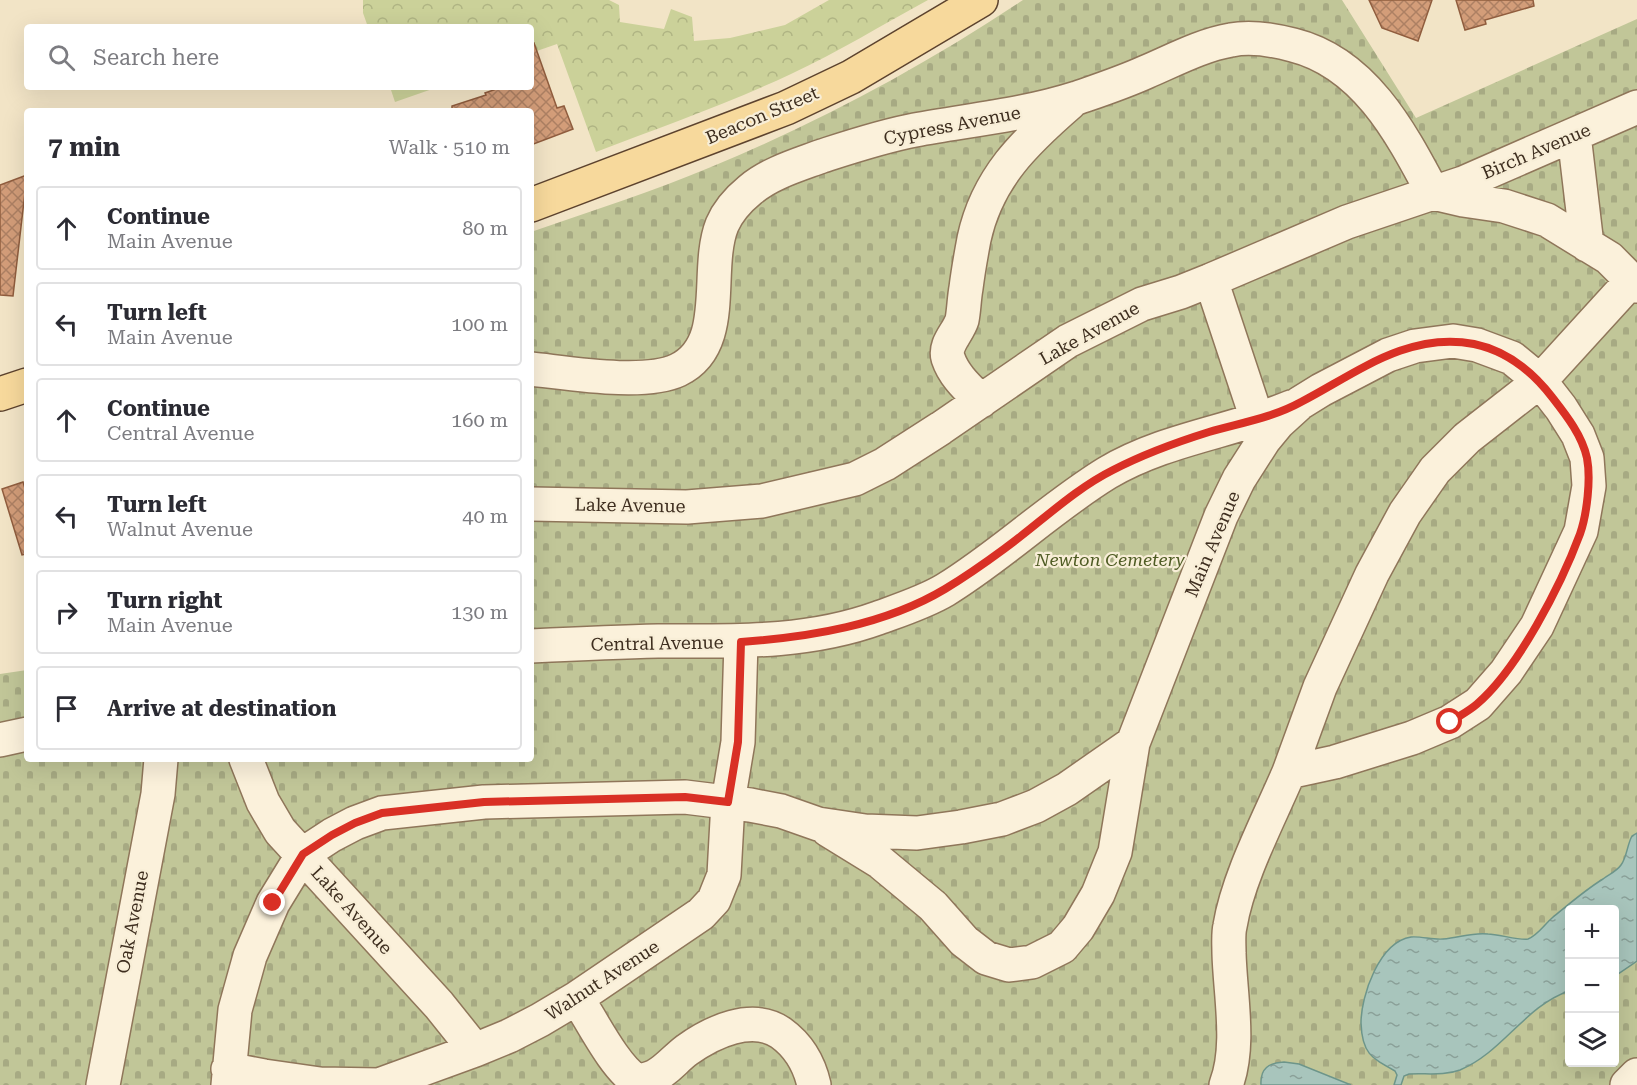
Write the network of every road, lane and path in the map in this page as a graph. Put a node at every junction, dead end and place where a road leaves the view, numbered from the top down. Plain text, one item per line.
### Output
1 (981, 0) edge
2 (1076, 98) junction
3 (1637, 107) edge
4 (1574, 135) junction
5 (1434, 193) junction
6 (534, 204) edge
7 (1587, 245) junction
8 (1211, 280) junction
9 (1634, 283) edge
10 (534, 369) edge
11 (1539, 381) junction
12 (24, 386) edge
13 (0, 394) edge
14 (981, 401) junction
15 (1260, 430) junction
16 (534, 504) edge
17 (741, 642) junction
18 (534, 646) edge
19 (24, 735) edge
20 (0, 740) edge
21 (1133, 743) junction
22 (161, 762) edge
23 (247, 762) edge
24 (1289, 772) junction
25 (728, 802) junction
26 (818, 824) junction
27 (303, 854) junction
28 (577, 998) junction
29 (475, 1050) junction
30 (1637, 1076) edge
31 (228, 1077) edge
32 (103, 1085) edge
33 (379, 1085) edge
34 (814, 1085) edge
35 (1227, 1085) edge
36 (1627, 1085) edge

1 - 6 main road, Beacon Street
2 - 5 lane, Cypress Avenue
2 - 10 lane, Cypress Avenue
2 - 14 lane
3 - 4 lane, Birch Avenue
4 - 5 lane, Birch Avenue
4 - 7 lane
5 - 7 lane
5 - 8 lane, Lake Avenue
7 - 9 lane
8 - 14 lane, Lake Avenue
8 - 15 lane
9 - 11 lane
11 - 15 lane, Main Avenue
11 - 24 lane
11 - 24 lane, Main Avenue
12 - 13 main road
14 - 16 lane, Lake Avenue
15 - 17 lane, Central Avenue
15 - 21 lane, Main Avenue
17 - 18 lane, Central Avenue
17 - 25 lane, Walnut Avenue
19 - 20 lane
21 - 26 lane
21 - 26 lane, Main Avenue
22 - 32 lane, Oak Avenue
23 - 27 lane, Lake Avenue
24 - 35 lane
25 - 26 lane
25 - 27 lane
25 - 28 lane, Walnut Avenue
27 - 29 lane, Lake Avenue
27 - 31 lane
28 - 29 lane, Walnut Avenue
28 - 34 lane
29 - 33 lane, Walnut Avenue
30 - 36 lane
31 - 33 lane, Walnut Avenue

